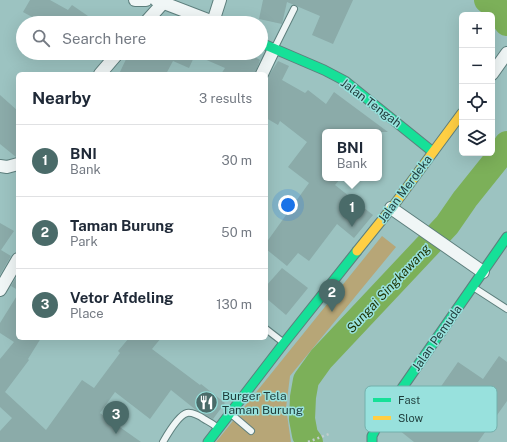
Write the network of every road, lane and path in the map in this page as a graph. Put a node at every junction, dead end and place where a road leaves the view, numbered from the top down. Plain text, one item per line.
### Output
1 (135, 0) edge
2 (146, 0) edge
3 (220, 0) edge
4 (160, 2) edge
5 (294, 9) dead end
6 (150, 16) edge
7 (198, 16) edge
8 (216, 16) edge
9 (268, 46) edge
10 (274, 49) junction
11 (507, 54) edge
12 (112, 60) edge
13 (495, 69) edge
14 (102, 72) edge
15 (263, 72) edge
16 (459, 117) edge
17 (432, 152) junction
18 (16, 165) edge
19 (0, 166) edge
20 (391, 208) junction
21 (507, 237) edge
22 (16, 262) edge
23 (483, 272) junction
24 (473, 287) junction
25 (0, 290) edge
26 (507, 309) edge
27 (268, 330) edge
28 (285, 341) junction
29 (404, 386) edge
30 (230, 414) junction
31 (217, 430) junction
32 (251, 432) dead end
33 (374, 432) edge
34 (329, 434) dead end
35 (163, 442) edge
36 (208, 442) edge
37 (308, 442) edge
38 (372, 442) edge

1 - 2 street
3 - 8 street
4 - 6 street
4 - 7 street
5 - 10 lane
9 - 10 street, Jalan Tengah
10 - 15 street
10 - 17 street, Jalan Tengah
11 - 13 street
12 - 14 street
16 - 17 street, Jalan Merdeka
17 - 20 street, Jalan Merdeka
18 - 19 street
20 - 23 street
20 - 28 street, Jalan Merdeka
21 - 23 street, Jalan Pemuda
22 - 25 street
23 - 24 street, Jalan Pemuda
24 - 26 lane
24 - 29 street, Jalan Pemuda
27 - 28 lane
28 - 30 street, Jalan Merdeka
30 - 31 street, Jalan Merdeka
30 - 32 lane
31 - 35 lane
31 - 36 street, Jalan Merdeka
33 - 38 street, Jalan Pemuda
34 - 37 path

